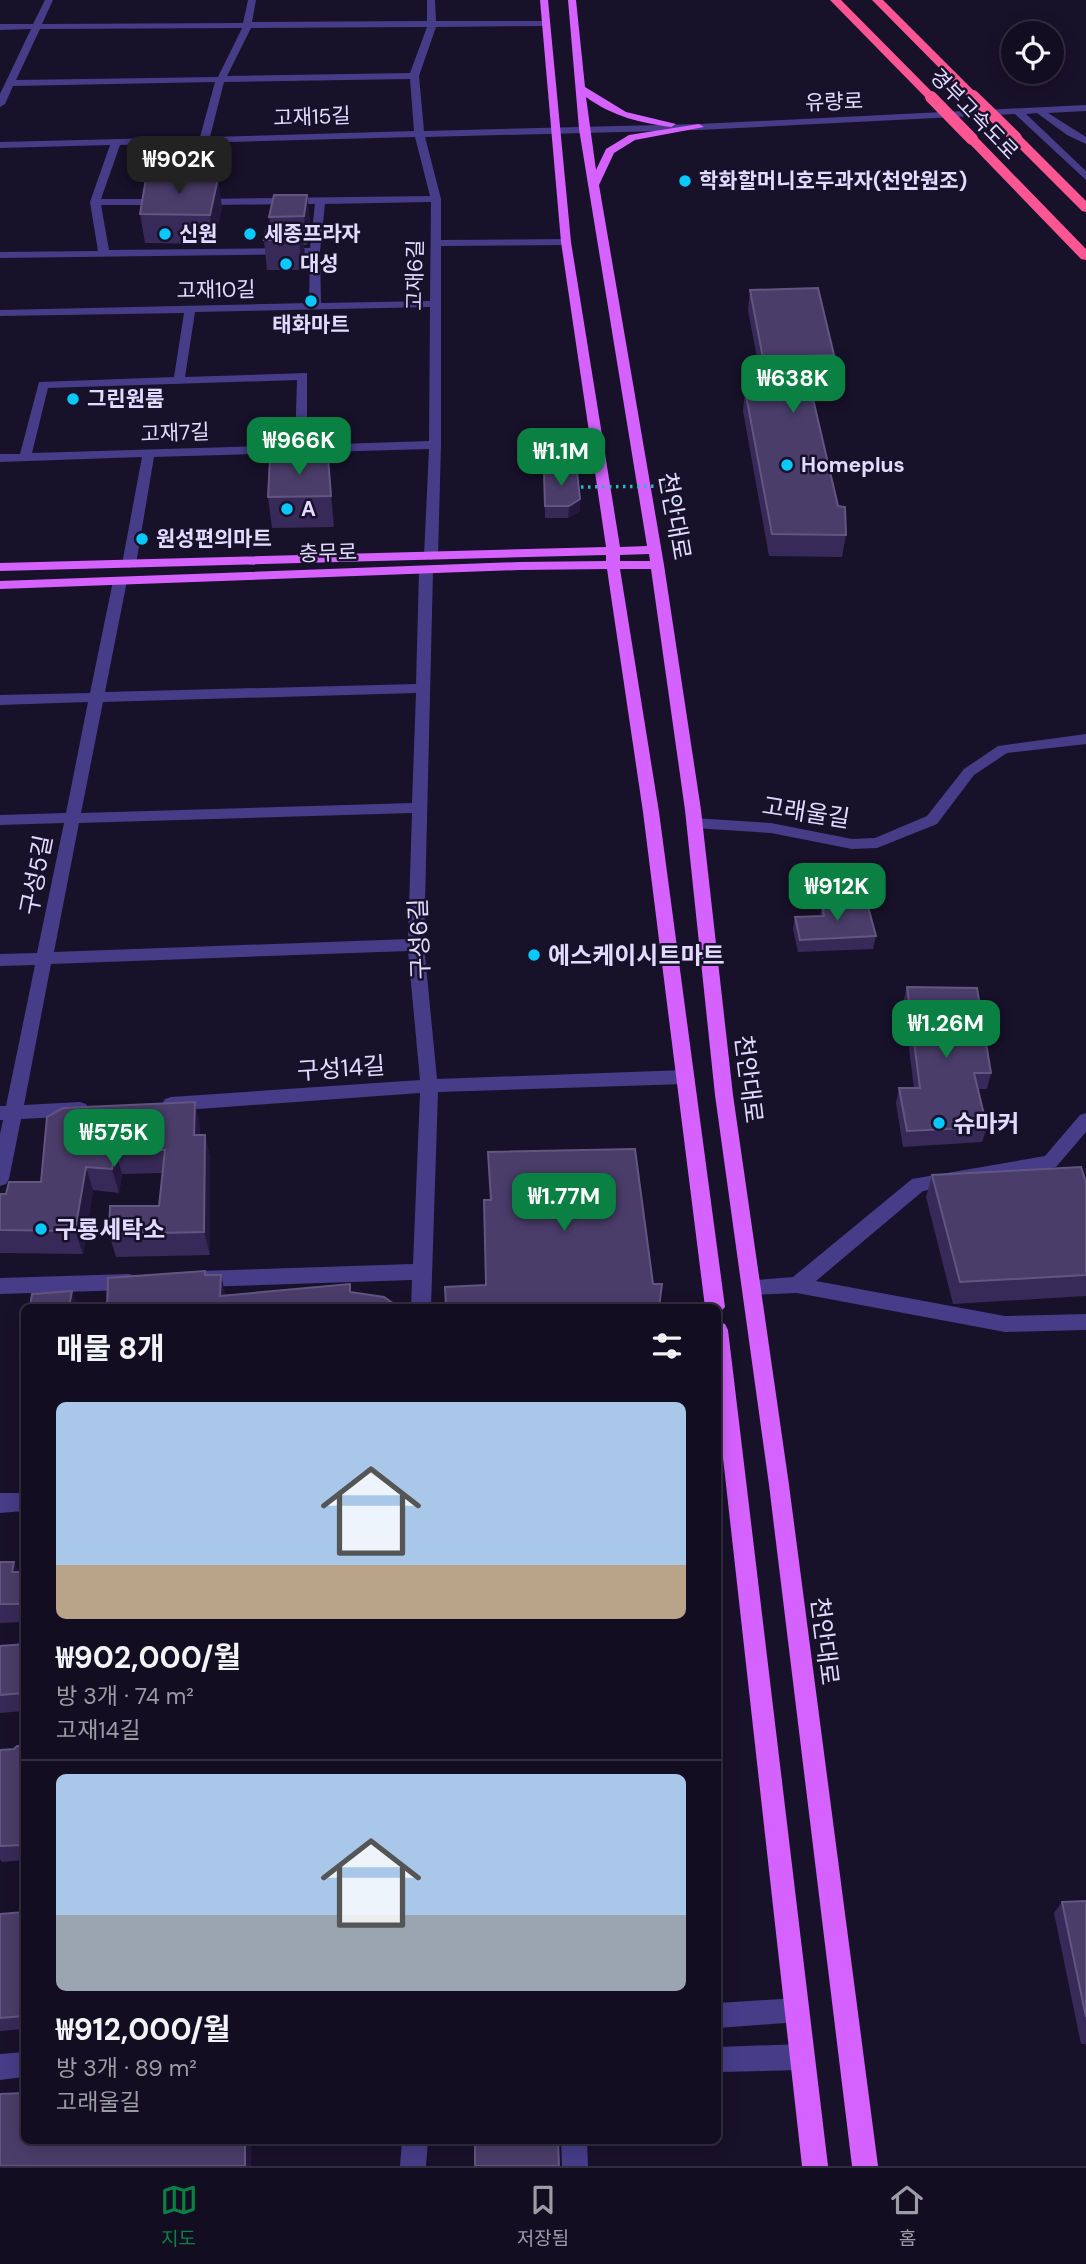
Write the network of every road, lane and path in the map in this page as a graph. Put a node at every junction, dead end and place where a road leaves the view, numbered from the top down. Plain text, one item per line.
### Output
1 (49, 0) edge
2 (252, 0) edge
3 (431, 0) edge
4 (544, 0) edge
5 (572, 0) edge
6 (835, 0) edge
7 (877, 0) edge
8 (546, 23) junction
9 (432, 24) junction
10 (0, 27) edge
11 (35, 27) junction
12 (247, 27) junction
13 (414, 76) junction
14 (220, 81) junction
15 (10, 83) junction
16 (581, 89) junction
17 (0, 104) edge
18 (1086, 108) edge
19 (1041, 112) junction
20 (1019, 113) junction
21 (699, 127) junction
22 (554, 130) junction
23 (584, 130) junction
24 (419, 133) junction
25 (204, 140) junction
26 (116, 141) junction
27 (1086, 141) edge
28 (0, 145) edge
29 (1086, 177) edge
30 (592, 186) junction
31 (436, 199) junction
32 (320, 201) junction
33 (95, 202) junction
34 (178, 202) edge
35 (192, 202) edge
36 (1086, 208) edge
37 (435, 243) junction
38 (566, 243) junction
39 (315, 251) junction
40 (104, 253) junction
41 (0, 255) edge
42 (1086, 256) edge
43 (433, 304) junction
44 (315, 307) junction
45 (190, 310) junction
46 (0, 313) edge
47 (179, 380) junction
48 (435, 445) junction
49 (301, 449) junction
50 (149, 453) junction
51 (25, 457) junction
52 (0, 458) edge
53 (673, 479) dead end
54 (675, 486) junction
55 (581, 487) edge
56 (679, 512) dead end
57 (656, 557) junction
58 (613, 558) junction
59 (429, 563) junction
60 (129, 564) junction
61 (0, 567) edge
62 (120, 581) junction
63 (0, 585) edge
64 (423, 688) junction
65 (97, 697) junction
66 (0, 700) edge
67 (1086, 739) edge
68 (420, 808) junction
69 (73, 818) junction
70 (0, 820) edge
71 (694, 823) junction
72 (416, 945) junction
73 (45, 959) junction
74 (0, 960) edge
75 (685, 1077) junction
76 (429, 1086) junction
77 (152, 1105) edge
78 (97, 1108) edge
79 (7, 1113) edge
80 (1086, 1120) edge
81 (0, 1179) edge
82 (422, 1272) junction
83 (177, 1280) edge
84 (150, 1281) edge
85 (797, 1285) junction
86 (0, 1286) edge
87 (752, 1287) junction
88 (421, 1304) edge
89 (715, 1304) edge
90 (1086, 1322) edge
91 (721, 1380) edge
92 (726, 1464) edge
93 (21, 1502) edge
94 (0, 1503) edge
95 (797, 2010) junction
96 (721, 2016) edge
97 (802, 2057) junction
98 (721, 2060) edge
99 (21, 2065) edge
100 (0, 2067) edge
101 (415, 2144) edge
102 (574, 2144) edge
103 (413, 2166) edge
104 (575, 2166) edge
105 (815, 2166) edge
106 (865, 2166) edge

1 - 11 street
2 - 12 street
3 - 9 street, 고재6길
4 - 8 main road
5 - 16 main road, 천안대로
6 - 42 highway, 경부고속도로, bridge
7 - 36 highway, 경부고속도로, bridge
8 - 9 street
8 - 22 main road
9 - 12 street
9 - 13 street, 고재6길
10 - 11 street
11 - 12 street
11 - 15 street
12 - 14 street
13 - 14 street
13 - 24 street, 고재6길
14 - 15 street
14 - 25 street
15 - 17 street
16 - 21 main road
16 - 23 main road, 천안대로
18 - 19 street, 유량로
19 - 20 street, 유량로
19 - 27 street
20 - 21 street, 유량로
20 - 29 street
21 - 23 street, 유량로
21 - 30 main road
22 - 23 street, 고재15길
22 - 24 street, 고재15길
22 - 38 main road
23 - 30 main road, 천안대로
24 - 25 street, 고재15길
24 - 31 street, 고재6길
25 - 26 street, 고재15길
26 - 28 street, 고재15길
26 - 33 street
30 - 57 main road, 천안대로
31 - 32 street
31 - 37 street, 고재6길
32 - 35 street
32 - 39 street
33 - 34 street
33 - 40 street
37 - 38 street
37 - 43 street, 고재6길
38 - 58 main road
39 - 40 street
39 - 44 street
40 - 41 street
43 - 44 street, 고재10길
43 - 48 street, 고재6길
44 - 45 street, 고재10길
45 - 46 street, 고재10길
45 - 47 street
47 - 49 street
47 - 51 street
48 - 49 street, 고재7길
48 - 59 street, 고재6길
49 - 50 street, 고재7길
50 - 51 street, 고재7길
50 - 60 street
51 - 52 street, 고재7길
53 - 54 path, bridge
54 - 55 path, bridge
54 - 56 path
57 - 58 main road, 충무로
57 - 71 main road, 천안대로
58 - 59 main road, 충무로
58 - 75 main road
59 - 60 main road, 충무로
59 - 62 main road, 충무로
59 - 64 street, 구성6길
60 - 61 main road, 충무로
62 - 63 main road, 충무로
62 - 65 street, 구성5길
64 - 65 street
64 - 68 street, 구성6길
65 - 66 street
65 - 69 street, 구성5길
67 - 71 street, 고래울길
68 - 69 street
68 - 72 street, 구성6길
69 - 70 street
69 - 73 street, 구성5길
71 - 87 main road, 천안대로
72 - 73 street
72 - 76 street, 구성6길
73 - 74 street
73 - 79 street, 구성5길
75 - 76 street, 구성14길
75 - 89 main road
76 - 77 street, 구성14길
76 - 82 street, 구성6길
78 - 79 street
79 - 81 street, 구성5길
80 - 85 street
82 - 83 street
82 - 88 street, 구성6길
84 - 86 street
85 - 87 street
85 - 90 street
87 - 106 main road, 천안대로
91 - 92 main road
92 - 95 main road
93 - 94 street
95 - 96 street
95 - 97 main road
97 - 98 street
97 - 105 main road
99 - 100 street
101 - 103 street
102 - 104 street

